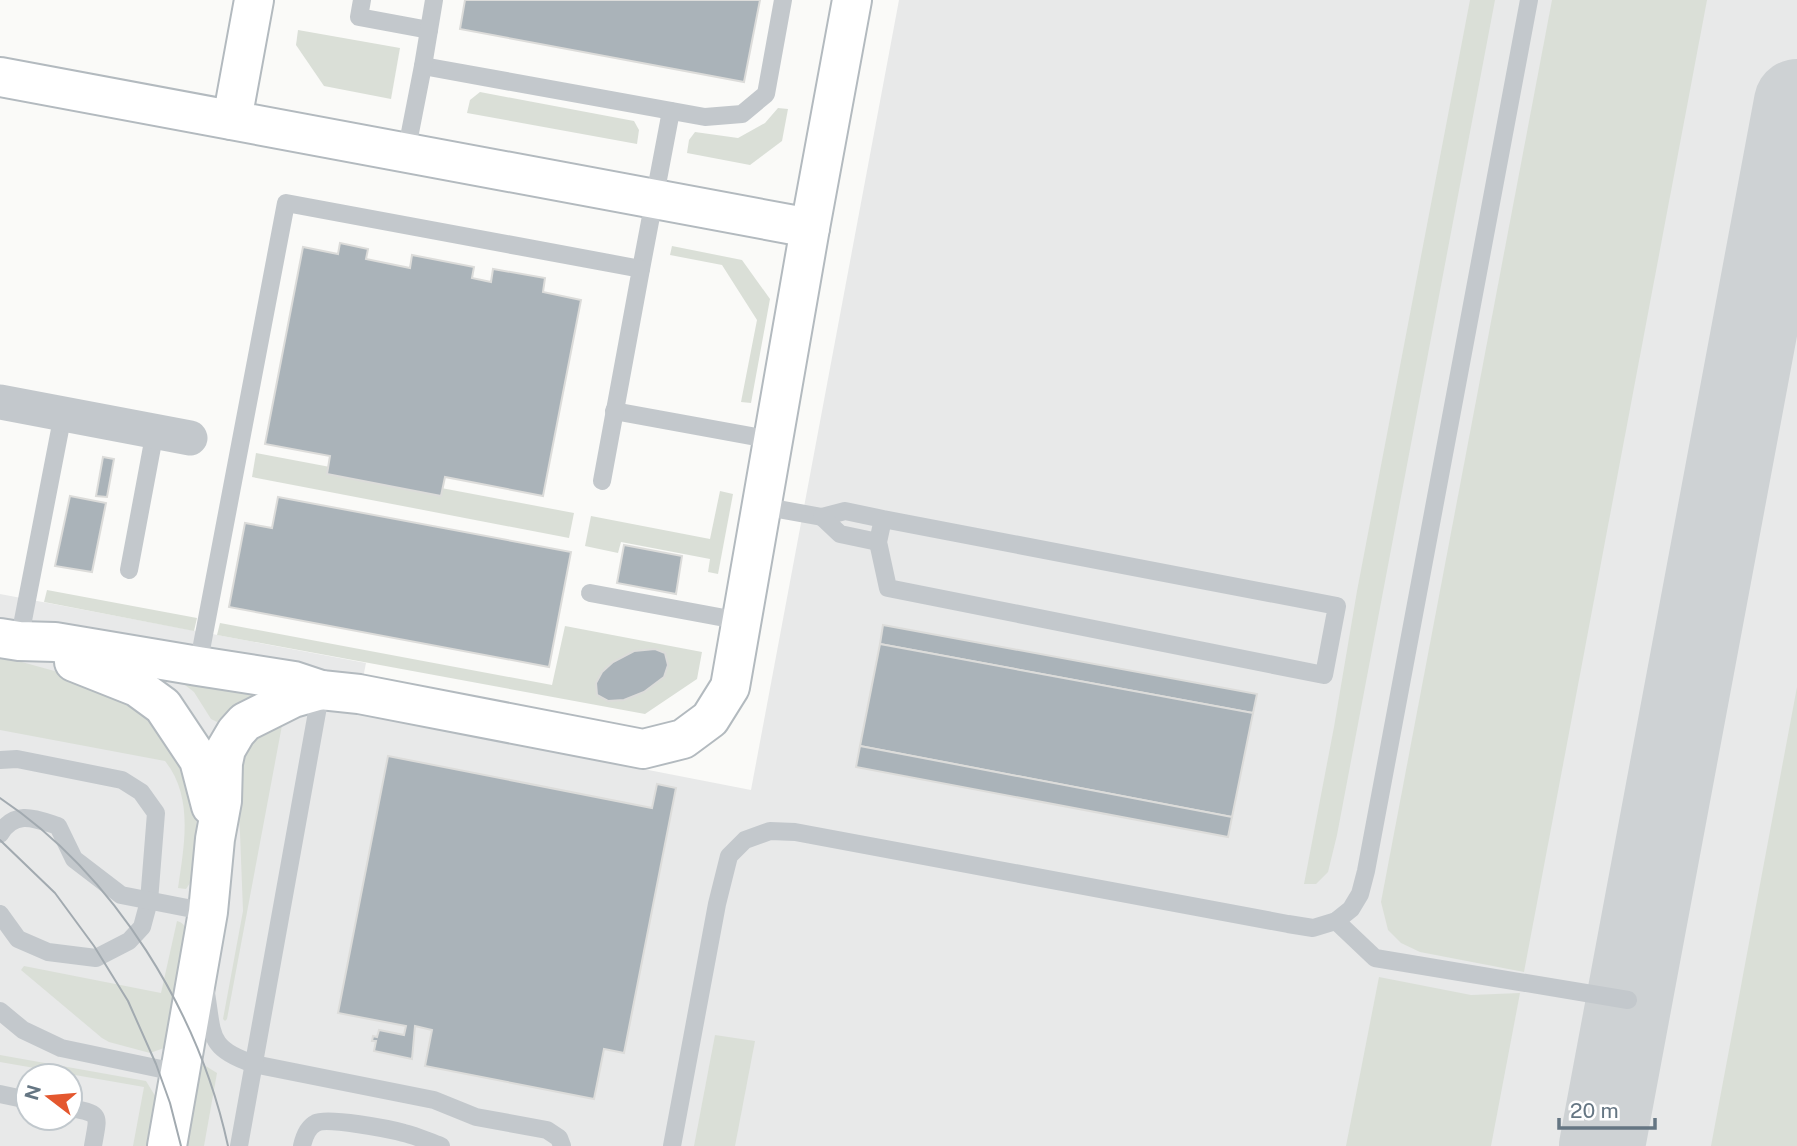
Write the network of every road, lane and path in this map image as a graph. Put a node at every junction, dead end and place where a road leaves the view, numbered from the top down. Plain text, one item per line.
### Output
1 (254, 0) edge
2 (362, 0) edge
3 (434, 0) edge
4 (783, 0) edge
5 (852, 0) edge
6 (1528, 0) edge
7 (429, 30) junction
8 (423, 66) junction
9 (0, 77) edge
10 (671, 111) junction
11 (232, 120) junction
12 (406, 153) junction
13 (654, 199) junction
14 (810, 228) junction
15 (641, 269) junction
16 (0, 402) edge
17 (614, 411) junction
18 (63, 414) junction
19 (155, 432) junction
20 (190, 438) dead end
21 (773, 440) junction
22 (601, 481) dead end
23 (762, 506) junction
24 (822, 517) junction
25 (883, 519) junction
26 (878, 542) junction
27 (129, 570) dead end
28 (590, 593) dead end
29 (741, 621) junction
30 (10, 640) edge
31 (198, 666) junction
32 (321, 690) junction
33 (0, 760) edge
34 (0, 834) edge
35 (215, 839) junction
36 (149, 901) junction
37 (208, 912) junction
38 (0, 914) edge
39 (1336, 921) junction
40 (200, 959) junction
41 (1628, 1000) dead end
42 (0, 1011) edge
43 (254, 1064) junction
44 (180, 1073) junction
45 (84, 1110) edge
46 (93, 1146) edge
47 (167, 1146) edge
48 (239, 1146) edge
49 (302, 1146) edge
50 (441, 1146) edge
51 (562, 1146) edge
52 (672, 1146) edge

1 - 11 street
2 - 7 lane
3 - 7 lane
4 - 10 lane
5 - 14 street
6 - 39 lane
7 - 8 lane
8 - 10 lane
8 - 12 lane
9 - 11 street
10 - 13 lane
11 - 12 street
12 - 13 street
13 - 14 street
13 - 15 lane
14 - 21 street
15 - 17 lane
15 - 31 lane
16 - 18 street
17 - 21 lane
17 - 22 lane
18 - 19 street
18 - 30 lane
19 - 20 street
19 - 27 lane
21 - 23 street
23 - 24 lane
23 - 29 street
24 - 25 lane
24 - 26 lane
25 - 26 lane
25 - 26 lane
28 - 29 lane
29 - 32 street
30 - 31 street
30 - 35 street
31 - 32 street
32 - 35 street
32 - 43 lane
33 - 36 lane
34 - 36 lane
35 - 37 street
36 - 37 lane
36 - 38 lane
37 - 40 street
39 - 41 lane
39 - 52 lane
40 - 43 lane
40 - 44 street
42 - 44 lane
43 - 48 lane
43 - 51 lane
44 - 47 street
45 - 46 lane
49 - 50 lane

